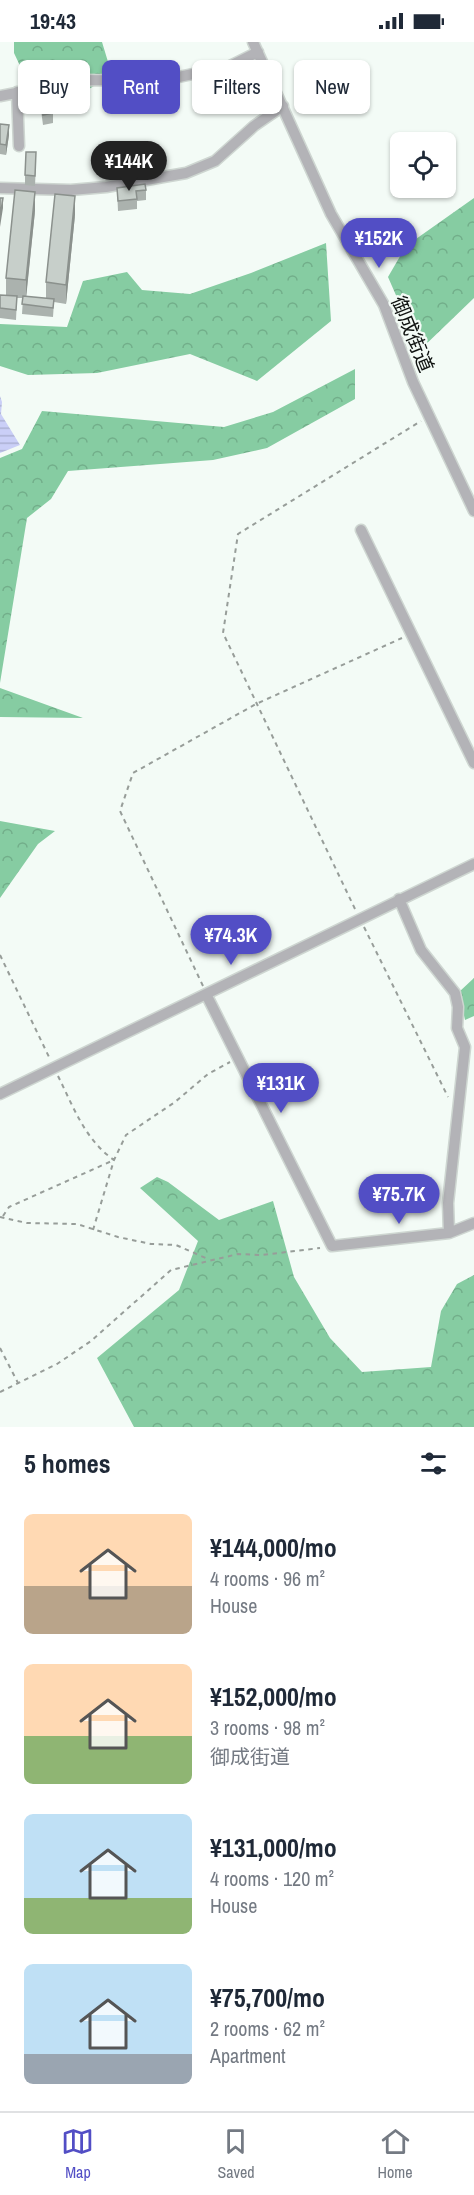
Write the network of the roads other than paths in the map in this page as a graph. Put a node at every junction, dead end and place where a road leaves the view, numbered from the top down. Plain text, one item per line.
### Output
1 (255, 47) edge
2 (17, 92) junction
3 (0, 96) edge
4 (283, 106) junction
5 (19, 146) dead end
6 (0, 188) edge
7 (474, 511) edge
8 (361, 530) dead end
9 (474, 763) edge
10 (474, 864) edge
11 (399, 899) junction
12 (207, 994) junction
13 (0, 1094) edge
14 (474, 1223) edge
15 (449, 1233) junction

1 - 2 street
1 - 4 street, 御成街道
2 - 3 street
2 - 5 street
4 - 6 street
4 - 7 street, 御成街道
8 - 9 street
10 - 11 street
11 - 12 street
11 - 15 street
12 - 13 street
12 - 15 street
14 - 15 street

